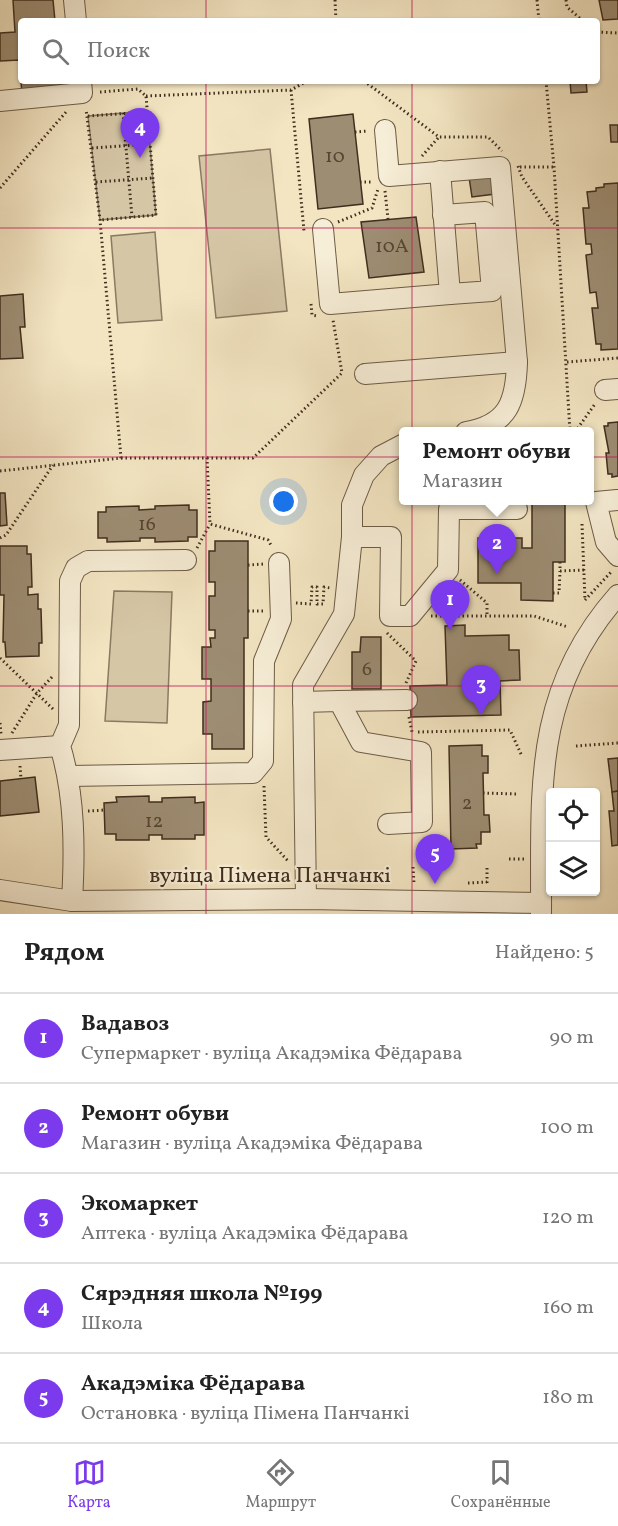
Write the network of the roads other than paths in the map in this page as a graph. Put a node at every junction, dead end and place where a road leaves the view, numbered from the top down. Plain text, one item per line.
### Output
1 (74, 0) edge
2 (76, 18) edge
3 (82, 87) edge
4 (0, 101) edge
5 (385, 130) dead end
6 (440, 171) junction
7 (443, 215) junction
8 (314, 230) road end
9 (450, 294) junction
10 (517, 362) junction
11 (365, 374) dead end
12 (488, 427) edge
13 (399, 447) edge
14 (617, 500) edge
15 (518, 509) dead end
16 (352, 537) junction
17 (618, 556) edge
18 (186, 560) dead end
19 (279, 563) road end
20 (618, 595) edge
21 (407, 700) road end
22 (339, 701) junction
23 (303, 702) junction
24 (60, 747) junction
25 (1, 750) edge
26 (69, 776) junction
27 (388, 824) dead end
28 (0, 890) edge
29 (306, 899) junction
30 (72, 901) junction
31 (541, 908) edge

1 - 2 street
3 - 4 street
5 - 6 street
6 - 7 street
6 - 10 street
7 - 9 street
7 - 9 street
8 - 9 street
10 - 11 street
10 - 12 street
13 - 16 street
14 - 17 street
15 - 16 street
16 - 23 street
18 - 24 street
19 - 26 street
20 - 31 street
21 - 22 street
22 - 23 street
22 - 27 street
23 - 29 street
24 - 25 street
24 - 26 street
26 - 30 street
28 - 30 street, вуліца Пімена Панчанкі
29 - 30 street, вуліца Пімена Панчанкі
29 - 31 street, вуліца Пімена Панчанкі

